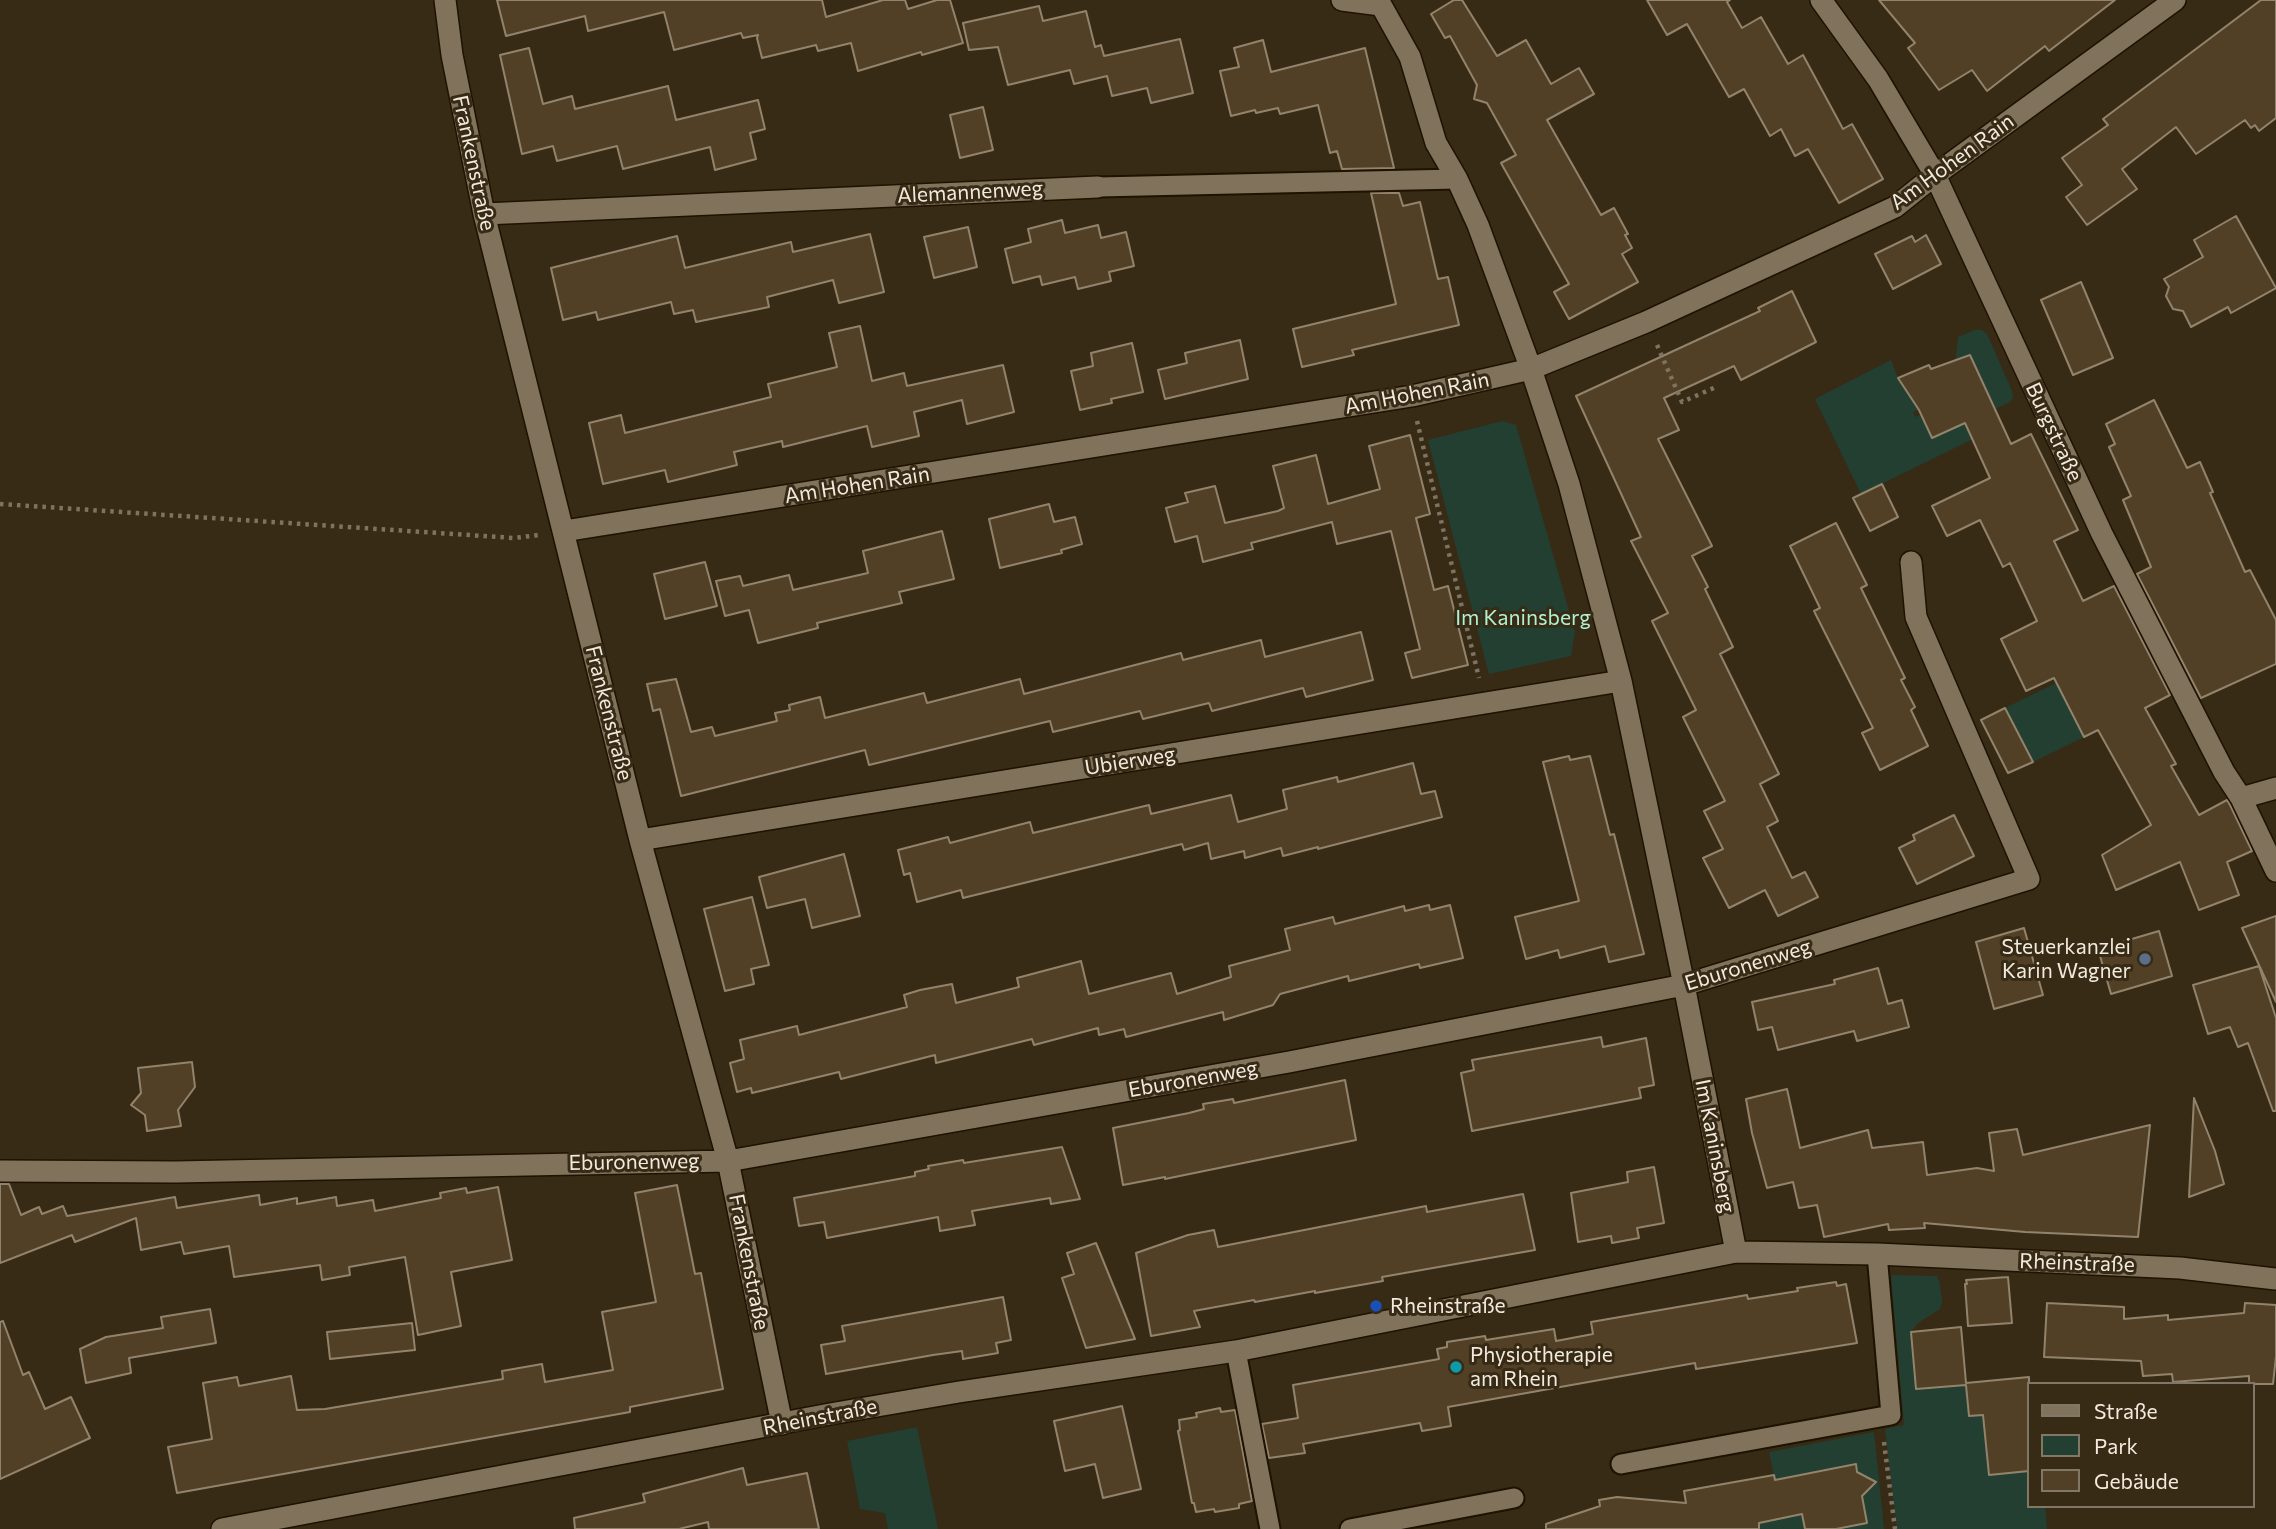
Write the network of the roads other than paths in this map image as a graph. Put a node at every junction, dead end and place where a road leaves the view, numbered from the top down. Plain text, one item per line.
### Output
1 (445, 0) edge
2 (1342, 0) edge
3 (1821, 0) edge
4 (2175, 0) edge
5 (1383, 2) edge
6 (1935, 175) junction
7 (1457, 179) junction
8 (1098, 187) joint
9 (484, 214) junction
10 (1531, 369) junction
11 (564, 531) junction
12 (1911, 562) dead end
13 (1621, 681) junction
14 (2276, 788) edge
15 (2241, 798) junction
16 (640, 840) junction
17 (2276, 871) edge
18 (1684, 985) junction
19 (728, 1161) junction
20 (0, 1171) edge
21 (1736, 1252) junction
22 (1877, 1254) junction
23 (2276, 1279) edge
24 (1236, 1351) junction
25 (782, 1424) junction
26 (1621, 1464) dead end
27 (1514, 1498) dead end
28 (222, 1529) edge
29 (1270, 1529) edge
30 (1350, 1529) edge

1 - 9 street, Frankenstraße
2 - 5 street
3 - 6 street, Burgstraße
4 - 6 street, Am Hohen Rain
5 - 7 street, Im Kaninsberg
6 - 10 street, Am Hohen Rain
6 - 15 street, Burgstraße
7 - 8 lane, Alemannenweg
7 - 10 street, Im Kaninsberg
8 - 9 street, Alemannenweg
9 - 11 street, Frankenstraße
10 - 11 street, Am Hohen Rain
10 - 13 street, Im Kaninsberg
11 - 16 street, Frankenstraße
12 - 18 street, Eburonenweg
13 - 16 street, Ubierweg
13 - 18 street, Im Kaninsberg
14 - 15 street
15 - 17 street, Burgstraße
16 - 19 street, Frankenstraße
18 - 19 street, Eburonenweg
18 - 21 street, Im Kaninsberg
19 - 20 street, Eburonenweg
19 - 25 street, Frankenstraße
21 - 22 street, Rheinstraße
21 - 24 street, Rheinstraße
22 - 23 street, Rheinstraße
22 - 26 lane
24 - 25 street, Rheinstraße
24 - 29 lane
25 - 28 street, Rheinstraße
27 - 30 lane

